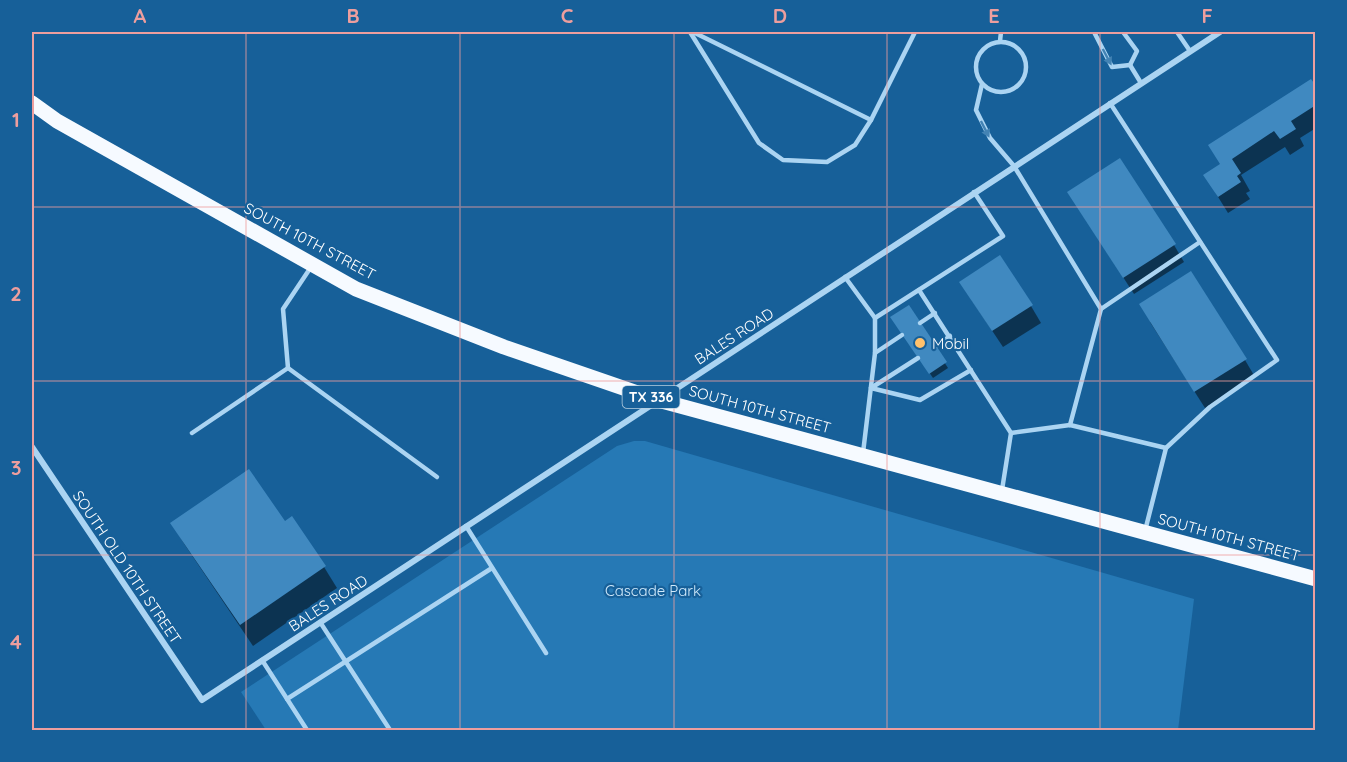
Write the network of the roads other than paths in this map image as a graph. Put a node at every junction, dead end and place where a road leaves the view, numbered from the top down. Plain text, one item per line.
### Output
1 (691, 32) edge
2 (915, 32) edge
3 (1001, 32) edge
4 (1094, 32) edge
5 (1123, 32) edge
6 (1177, 32) edge
7 (1220, 32) edge
8 (1000, 41) junction
9 (1190, 51) junction
10 (1130, 65) junction
11 (1141, 83) junction
12 (982, 84) junction
13 (1110, 103) junction
14 (32, 104) edge
15 (871, 120) junction
16 (1014, 166) junction
17 (974, 192) junction
18 (1200, 242) junction
19 (313, 265) junction
20 (845, 277) junction
21 (920, 290) junction
22 (1101, 309) junction
23 (935, 313) junction
24 (875, 318) junction
25 (920, 323) dead end
26 (902, 335) dead end
27 (950, 336) junction
28 (936, 346) dead end
29 (875, 353) junction
30 (918, 358) dead end
31 (288, 368) junction
32 (971, 370) junction
33 (871, 388) junction
34 (658, 400) junction
35 (1070, 425) junction
36 (192, 433) dead end
37 (1011, 433) junction
38 (32, 447) edge
39 (1166, 448) junction
40 (863, 456) junction
41 (437, 477) dead end
42 (1001, 494) junction
43 (466, 526) junction
44 (1145, 532) junction
45 (492, 568) junction
46 (1316, 579) edge
47 (320, 622) junction
48 (546, 653) dead end
49 (262, 660) junction
50 (345, 661) junction
51 (287, 699) junction
52 (202, 700) joint
53 (307, 730) edge
54 (390, 730) edge

1 - 15 lane
1 - 15 lane
2 - 15 lane
3 - 8 lane
4 -> 10 lane
5 - 10 lane
6 - 9 lane
7 - 9 street, BALES ROAD
8 - 12 lane
8 - 12 lane
9 - 11 street, BALES ROAD
10 - 11 lane
11 - 13 street, BALES ROAD
12 -> 16 lane
13 - 16 street, BALES ROAD
13 - 18 lane
14 - 19 main road, SOUTH 10TH STREET / TX 336
16 - 17 street, BALES ROAD
16 - 22 lane
17 - 20 street, BALES ROAD
17 - 21 lane
18 - 22 lane
18 - 39 lane
19 - 31 lane
19 - 34 main road, SOUTH 10TH STREET / TX 336
20 - 24 lane
20 - 34 street, BALES ROAD
21 - 23 lane
21 - 24 lane
22 - 35 lane
23 - 25 lane
23 - 27 lane
24 - 29 lane
26 - 29 lane
27 - 28 lane
27 - 32 lane
29 - 33 lane
30 - 33 lane
31 - 36 lane
31 - 41 lane
32 - 33 lane
32 - 37 lane
33 - 40 lane
34 - 40 main road, SOUTH 10TH STREET / TX 336
34 - 43 street, BALES ROAD
35 - 37 lane
35 - 39 lane
37 - 42 lane
38 - 52 street, SOUTH OLD 10TH STREET
39 - 44 lane
40 - 42 main road, SOUTH 10TH STREET / TX 336
42 - 44 main road, SOUTH 10TH STREET / TX 336
43 - 45 lane
43 - 47 street, BALES ROAD
44 - 46 main road, SOUTH 10TH STREET / TX 336
45 - 48 lane
45 - 50 lane
47 - 49 street, BALES ROAD
47 - 50 lane
49 - 51 lane
49 - 52 street, BALES ROAD
50 - 51 lane
50 - 54 lane
51 - 53 lane

